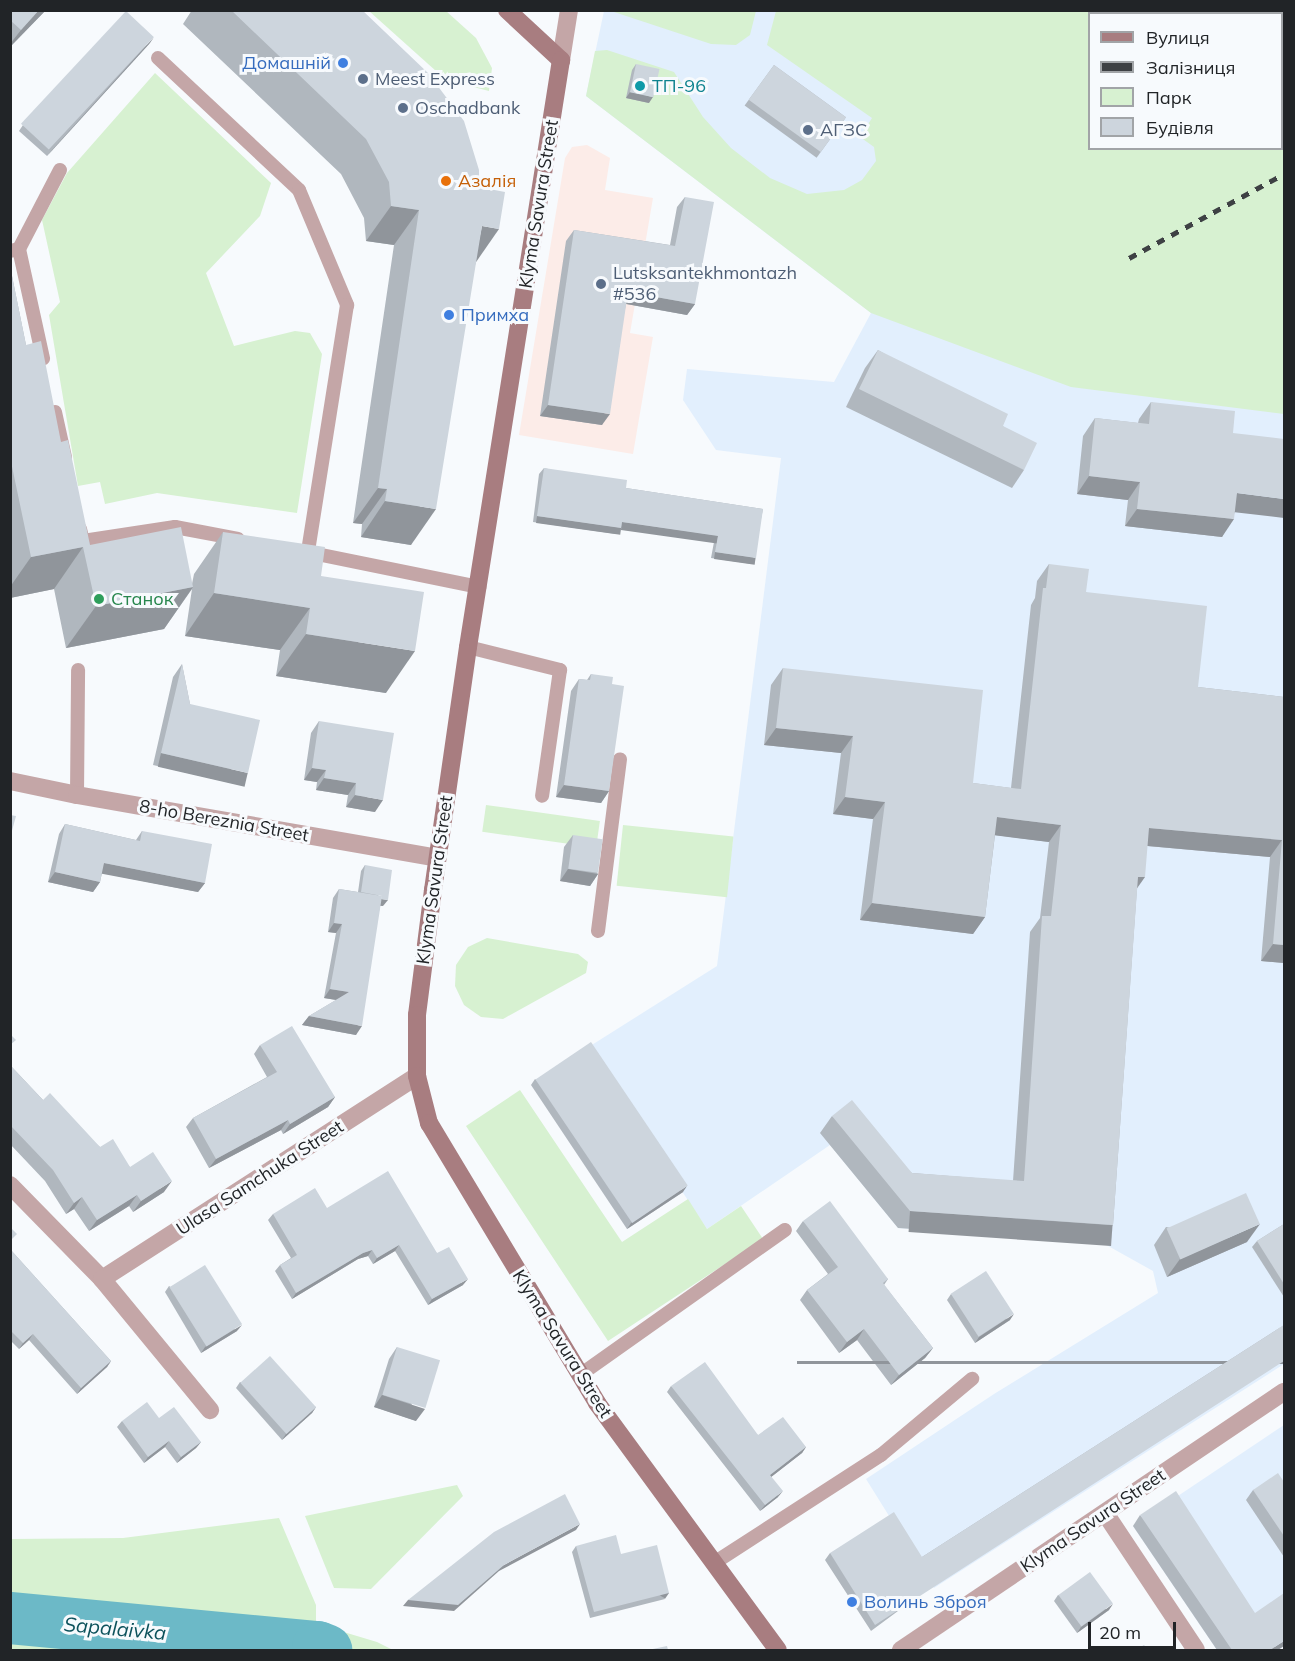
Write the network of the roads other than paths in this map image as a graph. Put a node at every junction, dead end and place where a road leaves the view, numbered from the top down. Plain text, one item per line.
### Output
1 (507, 10) edge
2 (569, 10) edge
3 (158, 58) dead end
4 (561, 60) junction
5 (60, 171) dead end
6 (15, 250) edge
7 (47, 378) edge
8 (52, 401) edge
9 (68, 471) edge
10 (78, 517) edge
11 (252, 542) edge
12 (479, 587) junction
13 (468, 647) junction
14 (78, 670) dead end
15 (620, 759) dead end
16 (10, 781) edge
17 (77, 795) junction
18 (542, 796) dead end
19 (438, 858) junction
20 (598, 931) dead end
21 (417, 1076) junction
22 (10, 1185) edge
23 (785, 1230) dead end
24 (102, 1279) junction
25 (580, 1375) junction
26 (972, 1379) dead end
27 (1284, 1392) edge
28 (210, 1410) dead end
29 (1105, 1513) junction
30 (714, 1563) junction
31 (778, 1650) edge
32 (901, 1650) edge
33 (1196, 1650) edge

1 - 4 street
2 - 4 street, Klyma Savura Street
3 - 12 lane
4 - 12 street, Klyma Savura Street
5 - 6 lane
6 - 7 lane
8 - 9 lane
10 - 11 lane
12 - 13 street, Klyma Savura Street
13 - 18 lane
13 - 19 street, Klyma Savura Street
14 - 17 lane
15 - 20 lane
16 - 17 street, 8-ho Bereznia Street
17 - 19 street, 8-ho Bereznia Street
19 - 21 street, Klyma Savura Street
21 - 24 street, Ulasa Samchuka Street
21 - 25 street, Klyma Savura Street
22 - 24 street
23 - 25 lane
24 - 28 street
25 - 30 street, Klyma Savura Street
26 - 30 lane
27 - 29 street, Klyma Savura Street
29 - 32 street, Klyma Savura Street
29 - 33 street
30 - 31 street, Klyma Savura Street

